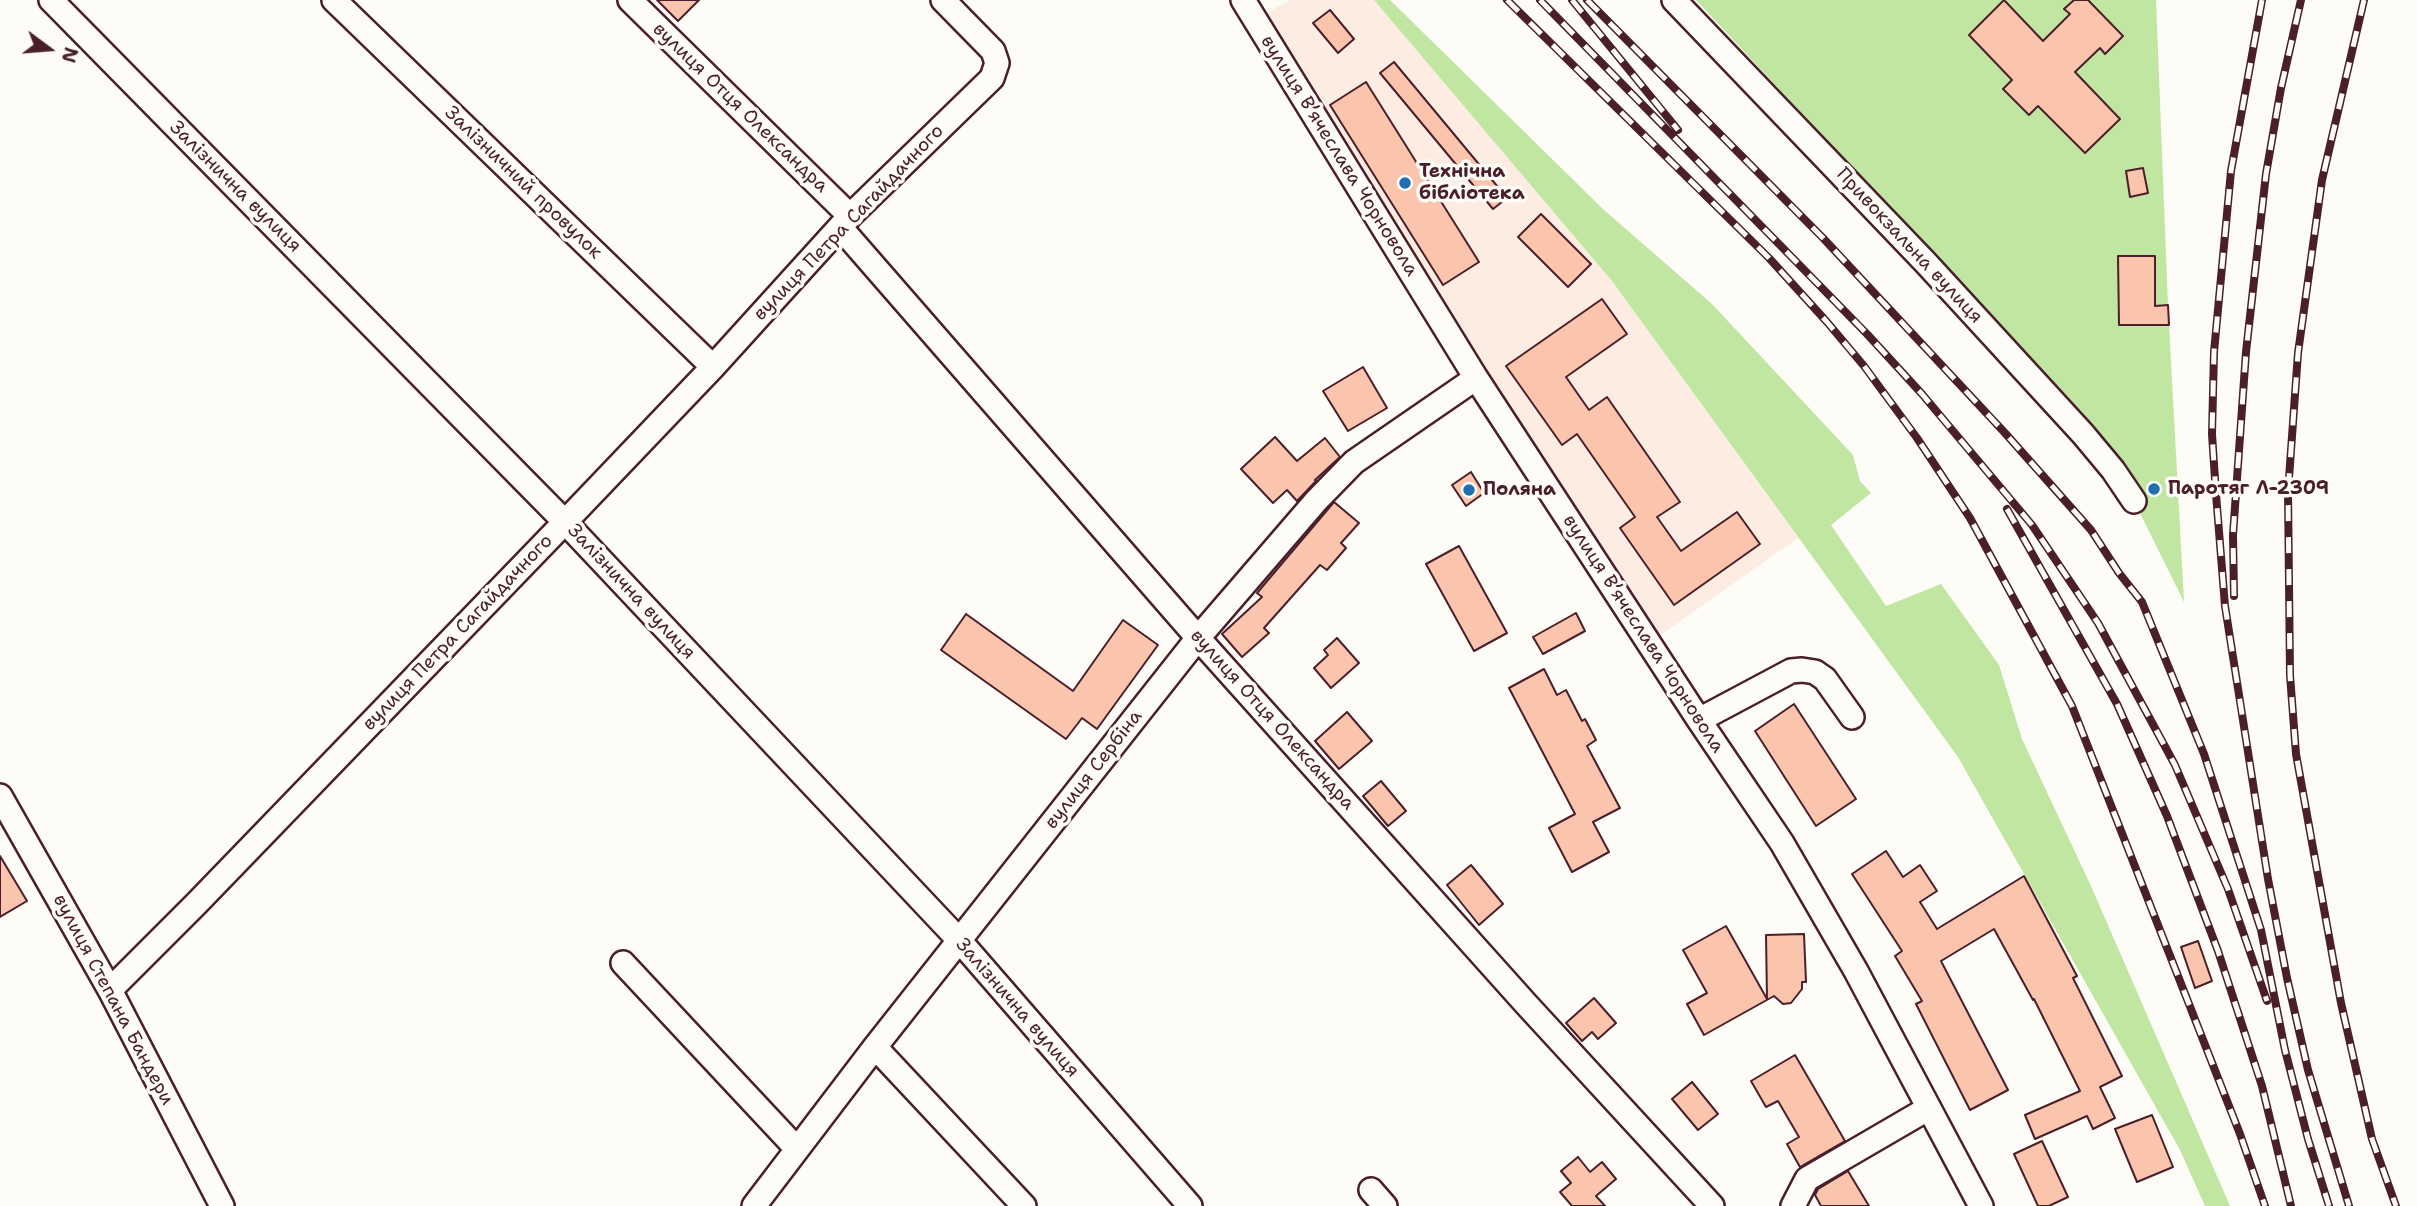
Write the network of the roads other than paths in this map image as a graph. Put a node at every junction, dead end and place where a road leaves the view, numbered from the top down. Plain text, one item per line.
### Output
1 (51, 0) edge
2 (334, 0) edge
3 (630, 0) edge
4 (943, 0) edge
5 (1243, 0) edge
6 (1674, 0) edge
7 (845, 221) junction
8 (713, 367) junction
9 (1476, 378) junction
10 (2134, 501) dead end
11 (565, 522) junction
12 (1198, 638) junction
13 (1852, 717) dead end
14 (1699, 720) junction
15 (0, 796) edge
16 (959, 940) junction
17 (623, 963) dead end
18 (110, 989) junction
19 (875, 1047) junction
20 (1929, 1108) junction
21 (797, 1149) junction
22 (222, 1206) edge
23 (754, 1206) edge
24 (1024, 1206) edge
25 (1190, 1206) edge
26 (1712, 1206) edge
27 (1793, 1206) edge
28 (1982, 1206) edge

1 - 11 street, Залізнична вулиця
2 - 8 street, Залізничний провулок
3 - 7 street, вулиця Отця Олександра
4 - 7 street, вулиця Петра Сагайдачного
5 - 9 street, вулиця Вʼячеслава Чорновола
6 - 10 street, Привокзальна вулиця
7 - 8 street, вулиця Петра Сагайдачного
7 - 12 street, вулиця Отця Олександра
8 - 11 street, вулиця Петра Сагайдачного
9 - 12 street, вулиця Сербіна
9 - 14 street, вулиця Вʼячеслава Чорновола
11 - 16 street, Залізнична вулиця
11 - 18 street, вулиця Петра Сагайдачного
12 - 16 street, вулиця Сербіна
12 - 26 street, вулиця Отця Олександра
13 - 14 street
14 - 20 street, вулиця Вʼячеслава Чорновола
15 - 18 street, вулиця Степана Бандери
16 - 19 street, вулиця Сербіна
16 - 25 street, Залізнична вулиця
17 - 21 street
18 - 22 street, вулиця Степана Бандери
19 - 21 street, вулиця Сербіна
19 - 24 street
20 - 27 street
20 - 28 street, вулиця Вʼячеслава Чорновола
21 - 23 street, вулиця Сербіна

